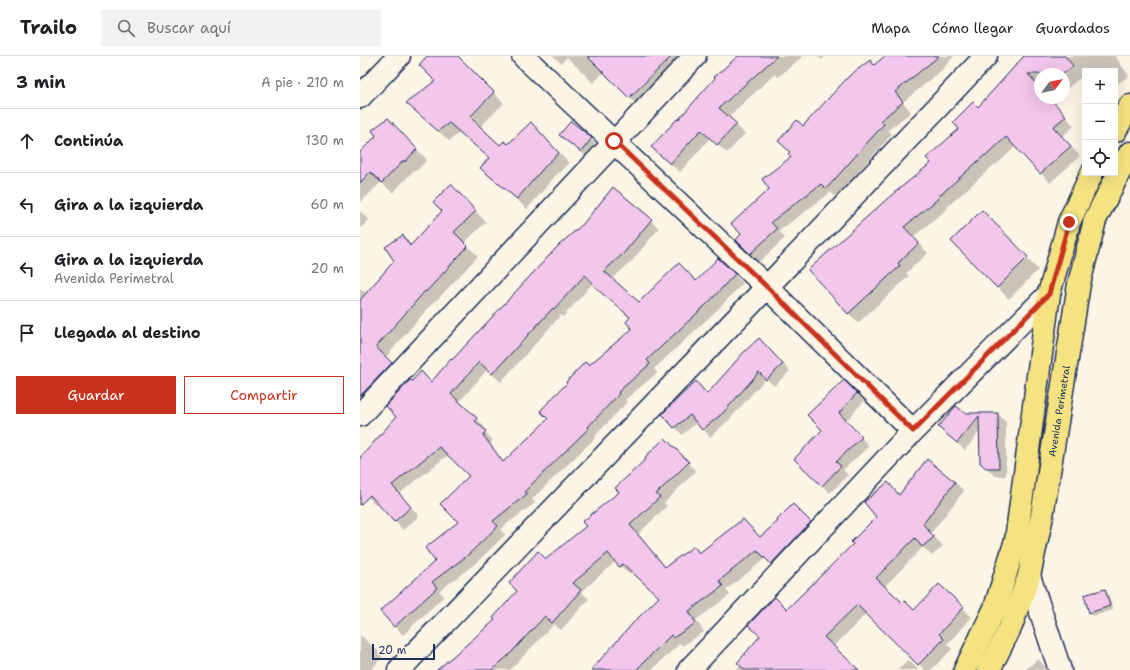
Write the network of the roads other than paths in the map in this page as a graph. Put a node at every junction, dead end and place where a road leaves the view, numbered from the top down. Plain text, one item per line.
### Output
1 (399, 56) edge
2 (523, 56) edge
3 (695, 56) edge
4 (986, 56) edge
5 (360, 97) edge
6 (1130, 106) edge
7 (1118, 126) edge
8 (614, 141) junction
9 (1130, 153) edge
10 (1091, 176) edge
11 (767, 287) junction
12 (1049, 294) junction
13 (360, 415) edge
14 (913, 431) junction
15 (1029, 576) junction
16 (399, 670) edge
17 (689, 670) edge
18 (965, 670) edge
19 (989, 670) edge
20 (1060, 670) edge

1 - 5 street
2 - 8 street
3 - 8 street
4 - 11 street
6 - 7 main road
8 - 11 street
8 - 13 street
9 - 15 main road, Avenida Perimetral
10 - 12 main road
11 - 14 street
11 - 16 street
12 - 14 street
12 - 18 main road
14 - 17 street
15 - 19 main road, Avenida Perimetral
15 - 20 street

